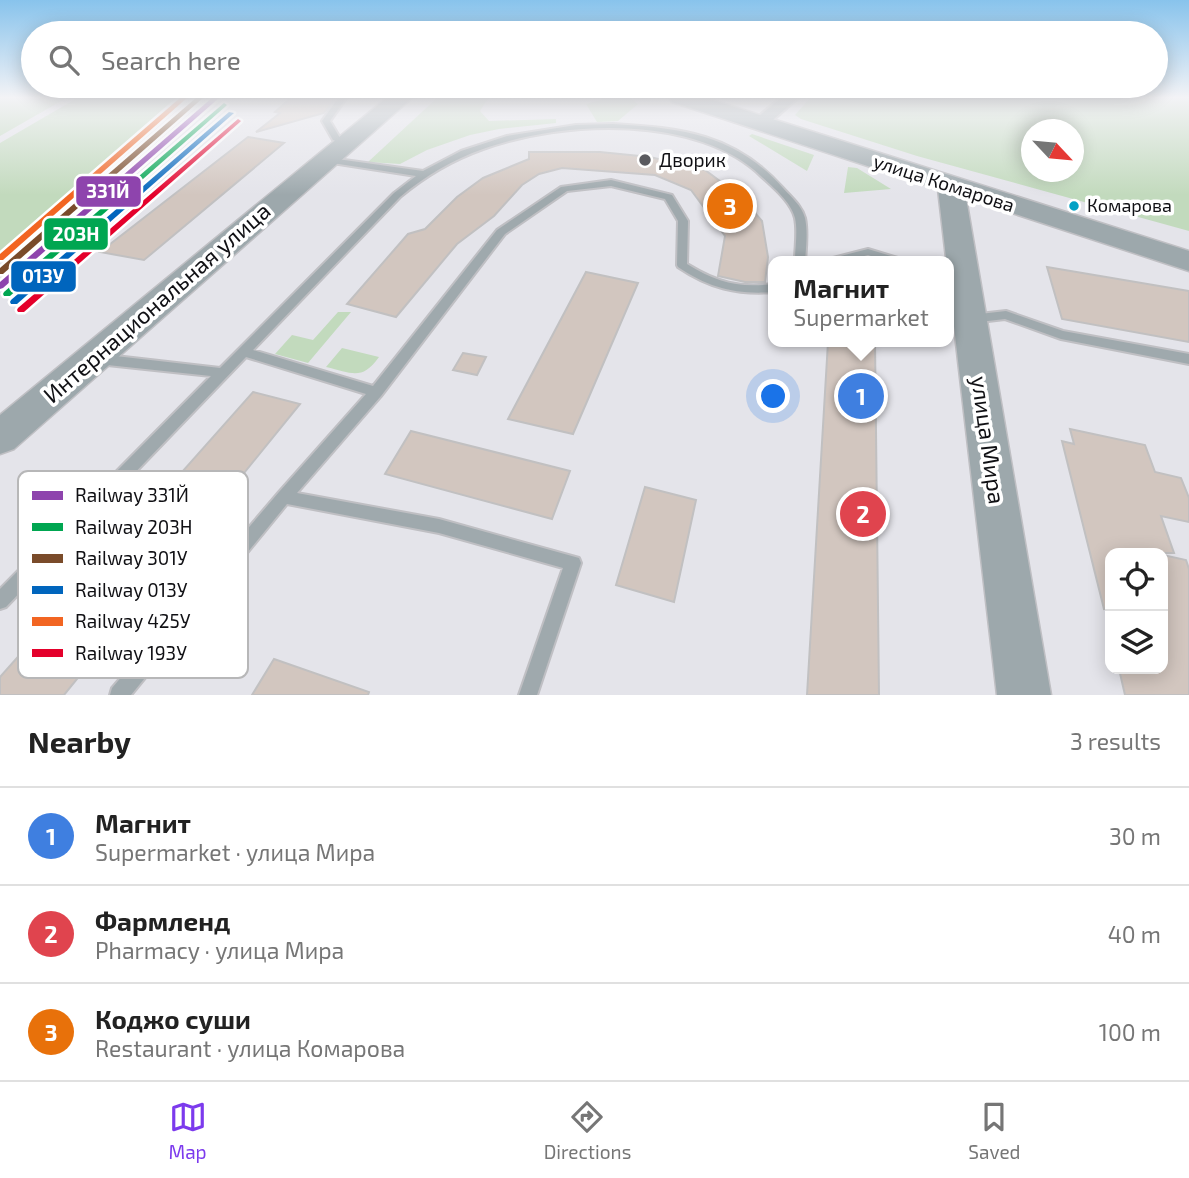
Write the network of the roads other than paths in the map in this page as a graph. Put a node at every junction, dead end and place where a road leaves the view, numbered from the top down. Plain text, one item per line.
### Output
1 (326, 129) edge
2 (347, 129) edge
3 (360, 129) edge
4 (566, 129) edge
5 (654, 129) edge
6 (780, 129) edge
7 (326, 155) junction
8 (422, 174) junction
9 (951, 185) junction
10 (800, 256) edge
11 (852, 256) edge
12 (881, 256) edge
13 (1189, 261) edge
14 (768, 289) edge
15 (962, 296) edge
16 (243, 352) junction
17 (93, 358) junction
18 (1189, 359) edge
19 (223, 373) junction
20 (376, 392) junction
21 (0, 438) edge
22 (127, 471) edge
23 (284, 497) junction
24 (248, 540) edge
25 (18, 583) edge
26 (0, 601) edge
27 (133, 678) edge
28 (119, 695) edge
29 (528, 695) edge
30 (1024, 695) edge

1 - 7 lane
2 - 7 main road, Интернациональная улица
3 - 7 main road, Интернациональная улица
4 - 8 lane
5 - 10 lane
6 - 9 main road, улица Комарова
7 - 8 lane
7 - 17 main road, Интернациональная улица
8 - 16 lane
9 - 13 main road, улица Комарова
9 - 15 main road, улица Мира
11 - 12 lane
14 - 20 lane
15 - 18 lane
15 - 30 main road, улица Мира
16 - 19 lane
16 - 20 lane
17 - 19 lane
17 - 21 main road, Интернациональная улица
19 - 22 lane
20 - 23 lane
23 - 24 lane
23 - 29 lane
25 - 26 lane
27 - 28 lane

